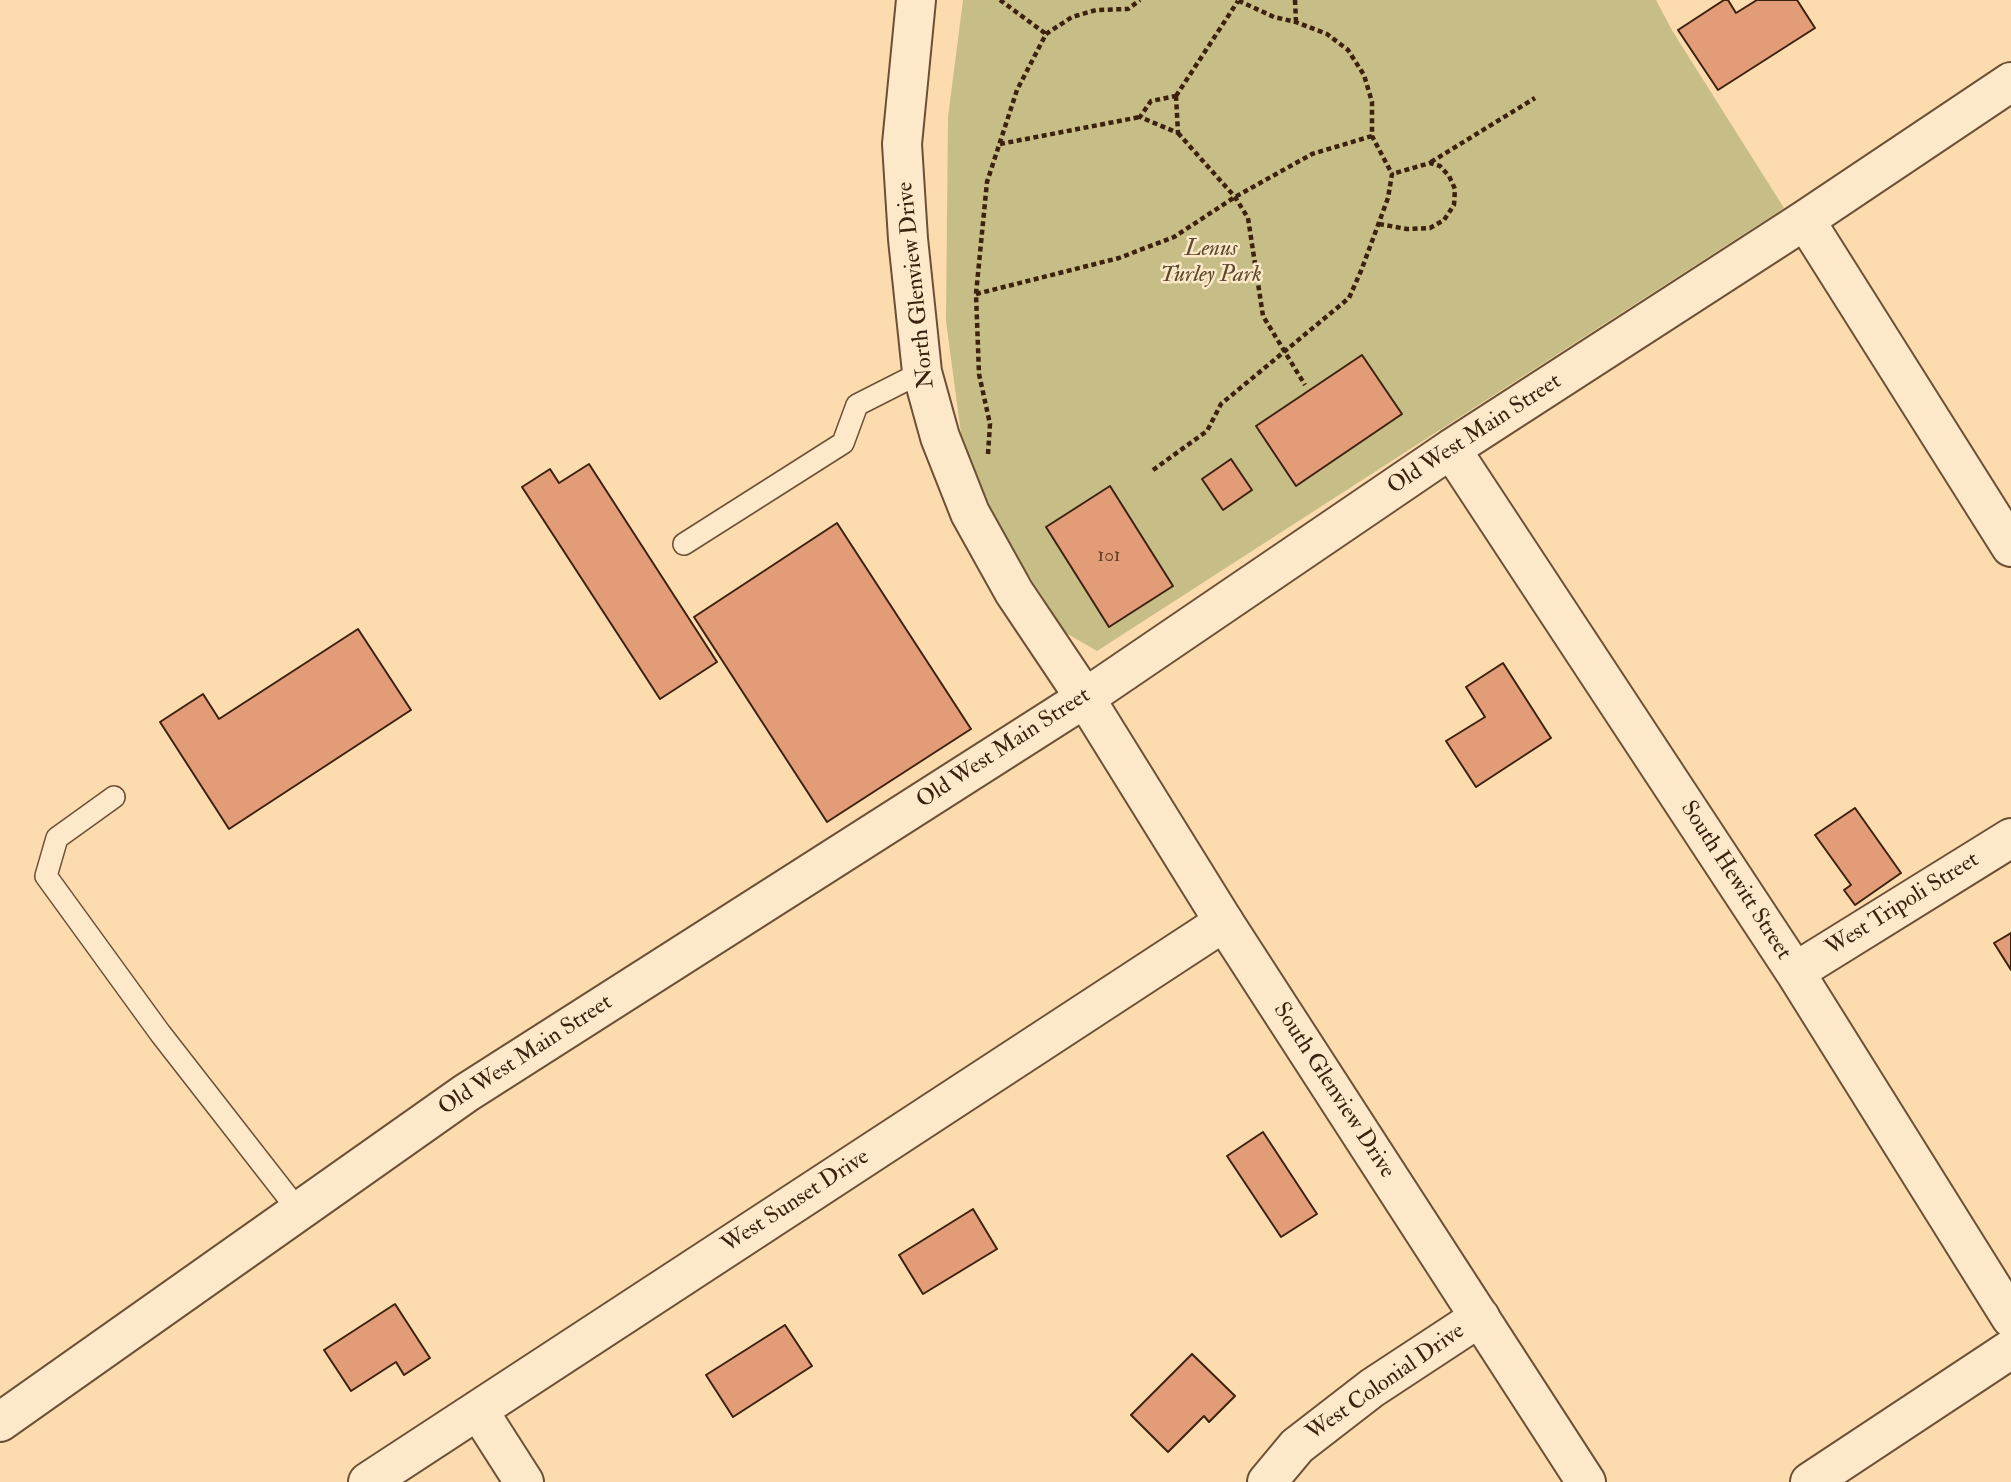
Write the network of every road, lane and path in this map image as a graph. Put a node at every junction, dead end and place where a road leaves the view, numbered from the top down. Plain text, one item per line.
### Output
1 (916, 0) edge
2 (1000, 0) edge
3 (1140, 0) edge
4 (1238, 0) edge
5 (1295, 0) edge
6 (1296, 22) junction
7 (1046, 34) junction
8 (2011, 82) edge
9 (1176, 96) junction
10 (1535, 98) dead end
11 (1140, 117) junction
12 (1178, 133) junction
13 (1371, 135) junction
14 (1000, 144) junction
15 (1430, 163) junction
16 (1392, 174) junction
17 (1235, 197) junction
18 (1805, 220) junction
19 (1378, 223) junction
20 (975, 294) junction
21 (1283, 352) junction
22 (922, 372) junction
23 (1304, 385) dead end
24 (1451, 449) junction
25 (988, 458) dead end
26 (1153, 470) dead end
27 (684, 544) dead end
28 (2011, 547) edge
29 (1085, 698) junction
30 (114, 797) dead end
31 (2011, 838) edge
32 (1224, 922) junction
33 (1795, 972) junction
34 (298, 1210) junction
35 (1480, 1318) junction
36 (2011, 1318) edge
37 (2011, 1349) edge
38 (478, 1410) junction
39 (0, 1422) edge
40 (368, 1482) edge
41 (524, 1482) edge
42 (1267, 1482) edge
43 (1586, 1482) edge
44 (1810, 1482) edge

1 - 22 street, North Glenview Drive
2 - 7 path
3 - 7 path
4 - 6 path
4 - 9 path
5 - 6 path
6 - 13 path
7 - 14 path
8 - 18 street, Old West Main Street
9 - 11 path
9 - 12 path
10 - 15 path
11 - 12 path
11 - 14 path
12 - 17 path
13 - 16 path
13 - 17 path
14 - 20 path
15 - 16 path
15 - 19 path
16 - 19 path
17 - 20 path
17 - 21 path
18 - 24 street, Old West Main Street
18 - 28 street
19 - 21 path
20 - 25 path
21 - 23 path
21 - 26 path
22 - 27 lane
22 - 29 street, North Glenview Drive
24 - 29 street, Old West Main Street
24 - 33 street, South Hewitt Street
29 - 32 street, South Glenview Drive
29 - 34 street, Old West Main Street
30 - 34 lane
31 - 33 street, West Tripoli Street
32 - 35 street, South Glenview Drive
32 - 38 street, West Sunset Drive
33 - 36 street, South Hewitt Street
34 - 39 street, Old West Main Street
35 - 42 street, West Colonial Drive
35 - 43 street, South Glenview Drive
37 - 44 street
38 - 40 street, West Sunset Drive
38 - 41 street

